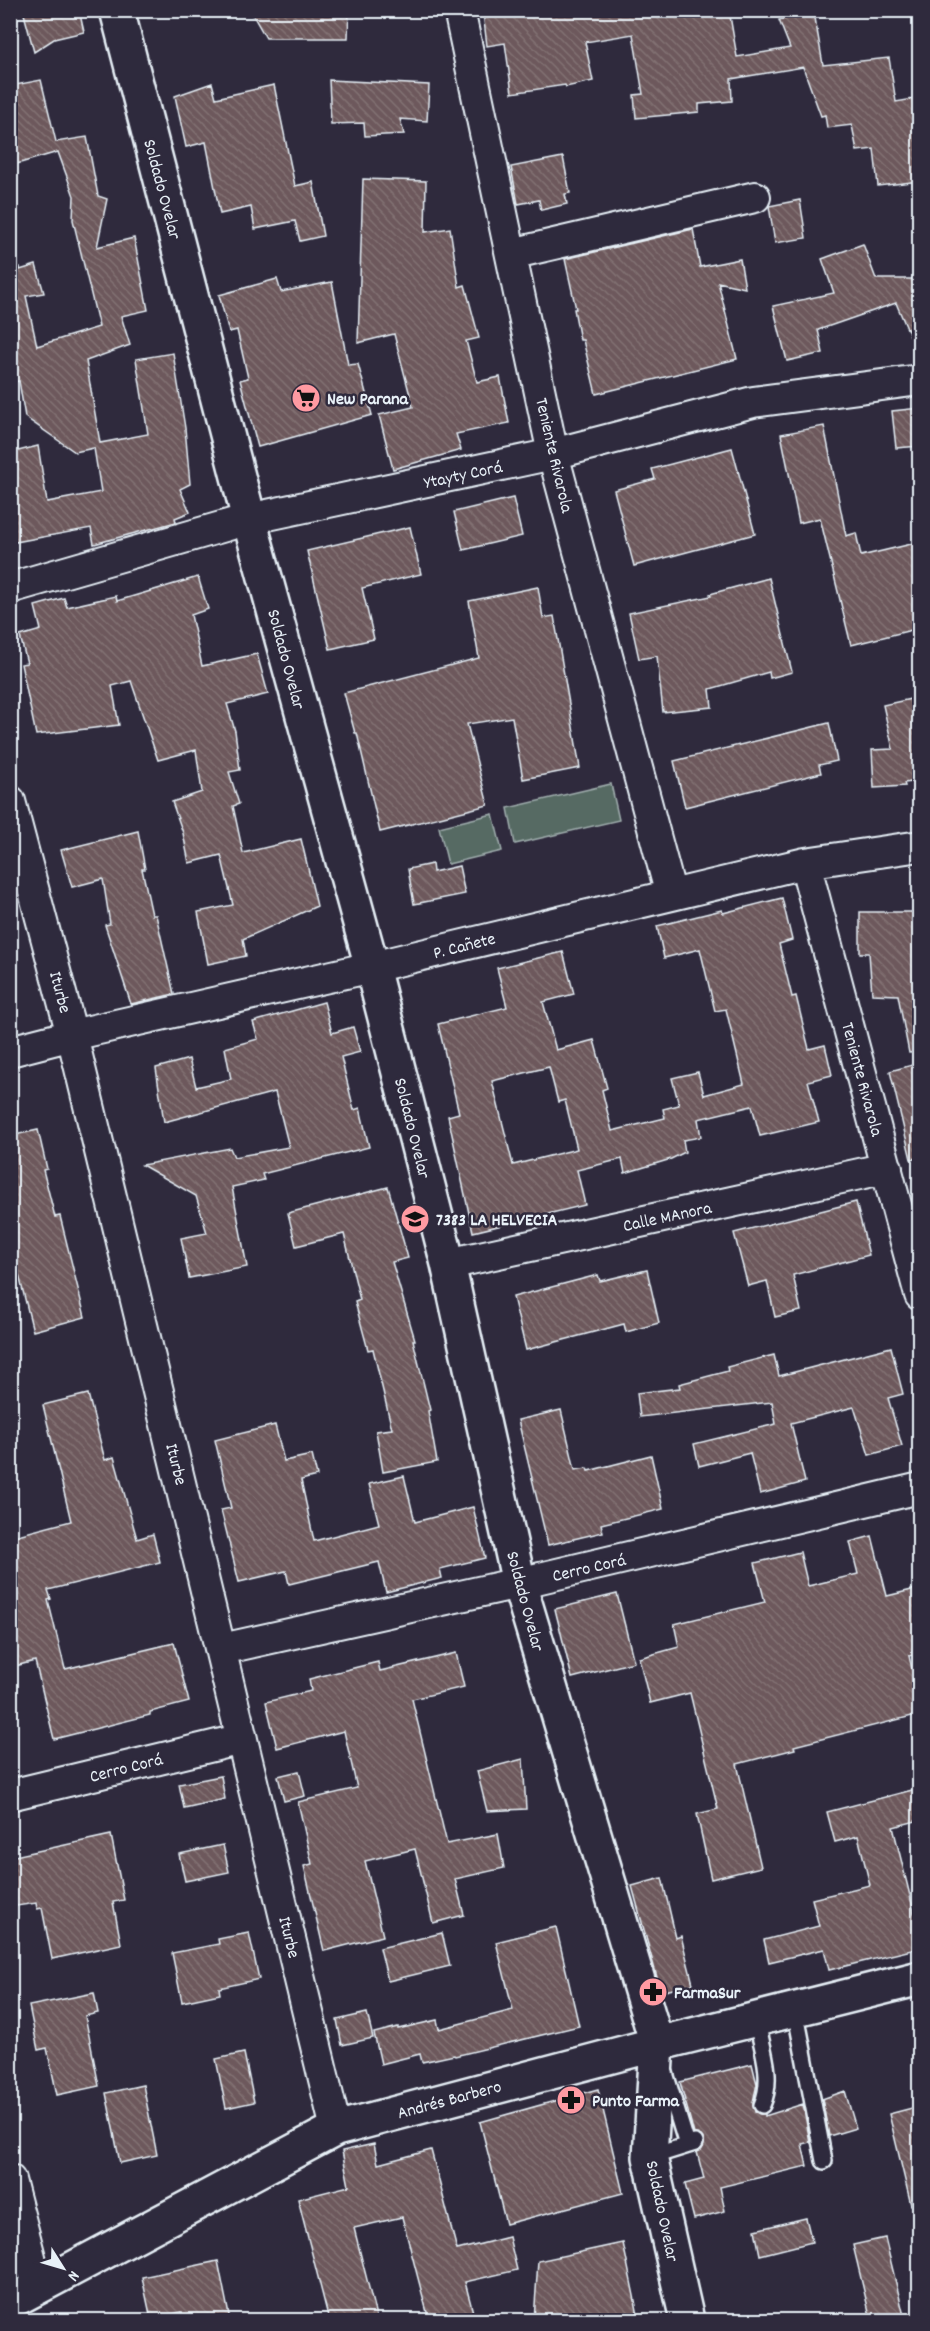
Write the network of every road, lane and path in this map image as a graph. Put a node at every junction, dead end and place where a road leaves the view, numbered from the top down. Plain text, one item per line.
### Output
1 (117, 10) edge
2 (459, 10) edge
3 (755, 197) dead end
4 (511, 254) junction
5 (920, 380) edge
6 (553, 454) junction
7 (249, 519) junction
8 (10, 588) edge
9 (10, 801) edge
10 (920, 846) edge
11 (805, 863) junction
12 (671, 895) junction
13 (372, 967) junction
14 (72, 1035) junction
15 (10, 1051) edge
16 (887, 1168) junction
17 (448, 1264) junction
18 (920, 1295) edge
19 (920, 1488) edge
20 (519, 1583) junction
21 (222, 1648) junction
22 (242, 1739) junction
23 (10, 1795) edge
24 (920, 1978) edge
25 (795, 2009) junction
26 (756, 2019) junction
27 (657, 2044) junction
28 (762, 2105) dead end
29 (336, 2129) junction
30 (650, 2157) junction
31 (824, 2161) dead end
32 (10, 2180) edge
33 (24, 2295) edge
34 (687, 2320) edge

1 - 7 main road, Soldado Ovelar
2 - 4 street, Teniente Rivarola
3 - 4 street
4 - 6 street, Teniente Rivarola
5 - 6 street, Ytayty Corá
6 - 7 street, Ytayty Corá
6 - 12 street, Teniente Rivarola
7 - 8 street, Ytayty Corá
7 - 13 main road, Soldado Ovelar
9 - 14 street, Iturbe
10 - 11 street, P. Cañete
11 - 12 street, P. Cañete
11 - 16 street, Teniente Rivarola
12 - 13 street, P. Cañete
13 - 14 street, P. Cañete
13 - 17 main road, Soldado Ovelar
14 - 15 street, P. Cañete
14 - 21 street, Iturbe
16 - 17 street, Calle MAnora
16 - 18 street, Teniente Rivarola
17 - 20 main road, Soldado Ovelar
19 - 20 street, Cerro Corá
20 - 21 street, Cerro Corá
20 - 27 main road, Soldado Ovelar
21 - 22 street, Iturbe
22 - 23 street, Cerro Corá
22 - 29 street, Iturbe
24 - 25 main road, Andrés Barbero
25 - 26 main road, Andrés Barbero
25 - 31 lane
26 - 27 main road, Andrés Barbero
26 - 28 lane
27 - 29 main road, Andrés Barbero
27 - 30 main road, Soldado Ovelar
27 - 30 lane
29 - 33 main road, Andrés Barbero
30 - 34 main road, Soldado Ovelar
32 - 33 street

